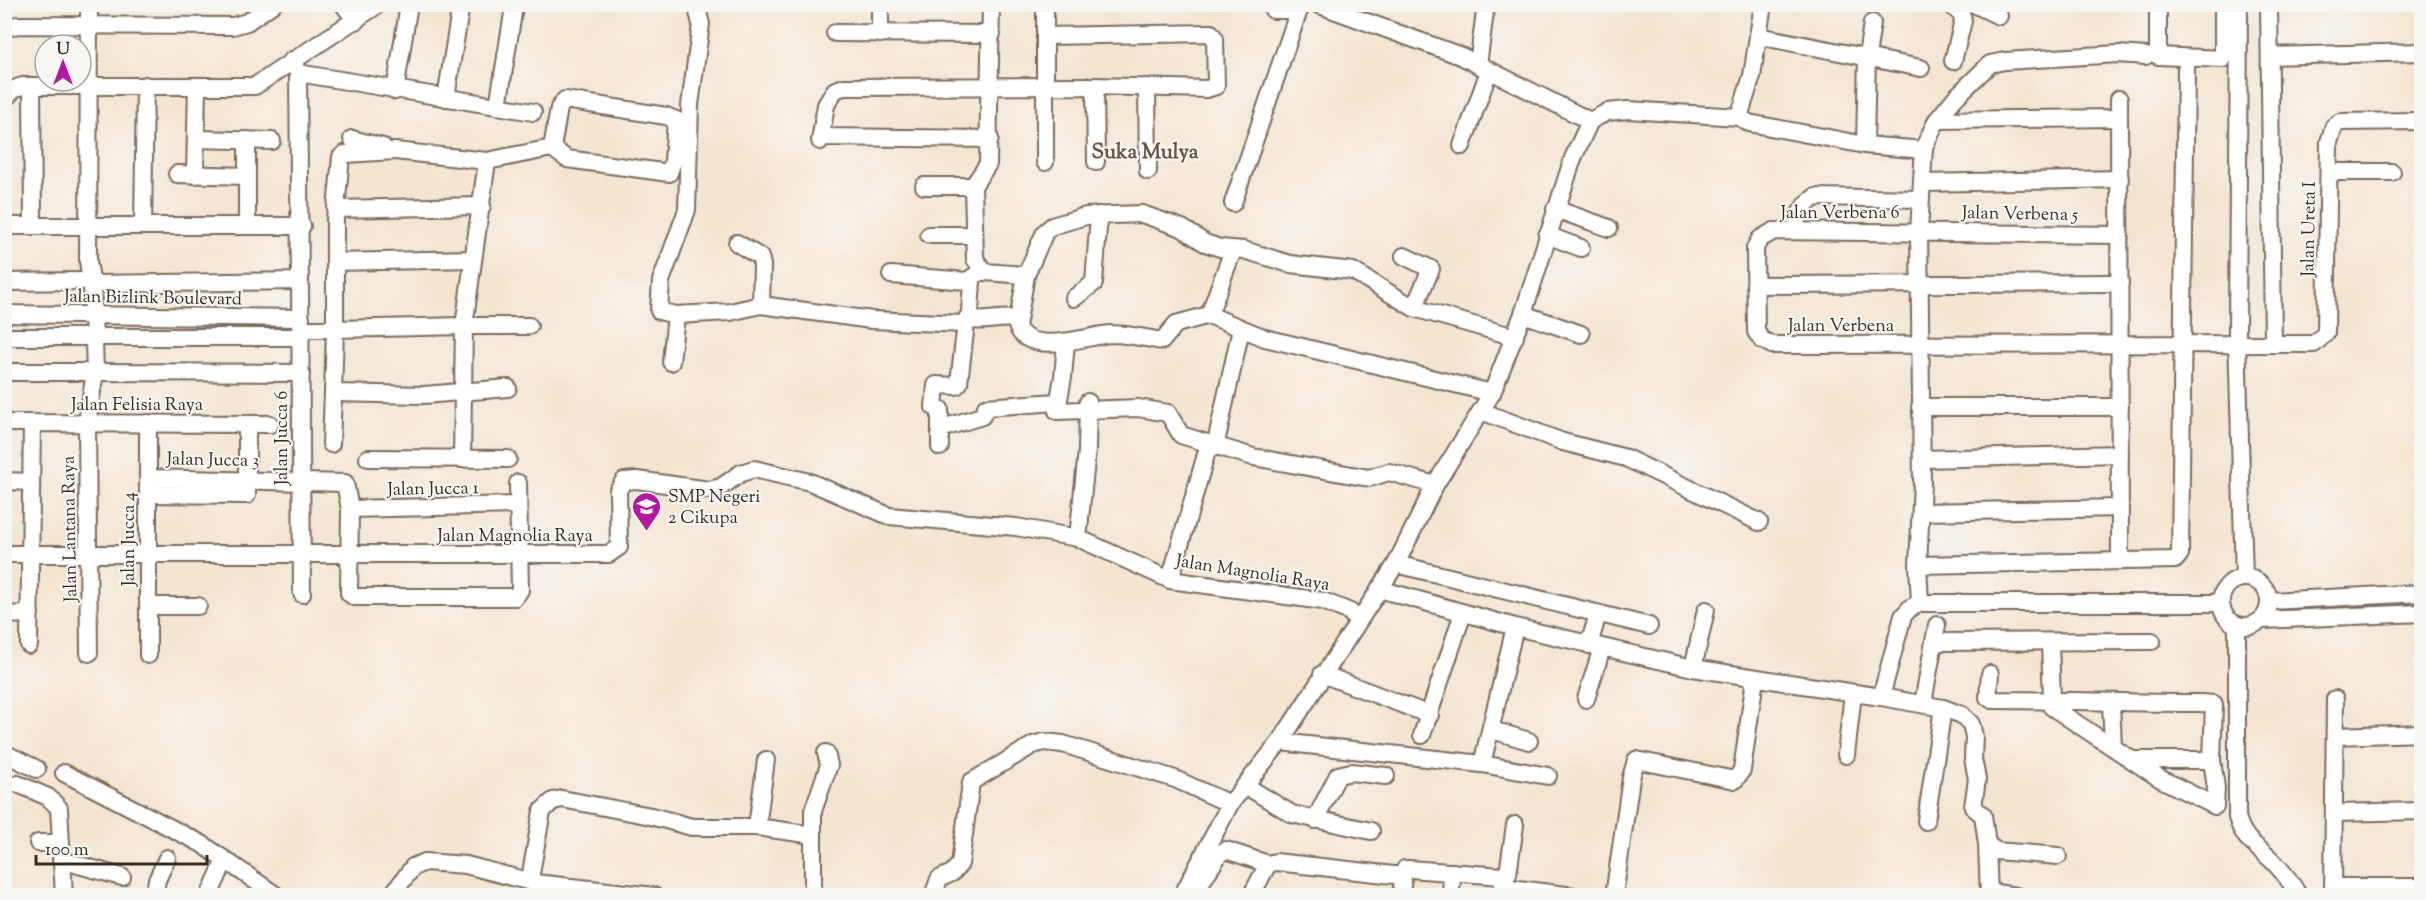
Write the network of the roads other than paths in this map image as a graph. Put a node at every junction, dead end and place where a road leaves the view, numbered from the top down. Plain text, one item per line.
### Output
1 (89, 4) edge
2 (273, 4) edge
3 (343, 4) edge
4 (380, 4) edge
5 (409, 4) edge
6 (461, 4) edge
7 (696, 4) edge
8 (880, 4) edge
9 (991, 4) edge
10 (1045, 4) edge
11 (1317, 4) edge
12 (1486, 4) edge
13 (1763, 4) edge
14 (1950, 4) edge
15 (1974, 4) edge
16 (2158, 4) edge
17 (2223, 4) edge
18 (2239, 4) edge
19 (2269, 4) edge
20 (514, 7) dead end
21 (1301, 7) edge
22 (1273, 10) dead end
23 (1999, 16) dead end
24 (356, 21) junction
25 (1872, 24) dead end
26 (89, 25) junction
27 (4, 28) edge
28 (89, 33) edge
29 (835, 33) dead end
30 (880, 34) junction
31 (992, 34) junction
32 (1045, 36) junction
33 (1758, 36) junction
34 (2421, 52) edge
35 (1868, 56) junction
36 (2146, 56) dead end
37 (2270, 56) junction
38 (1953, 62) dead end
39 (295, 66) junction
40 (1483, 68) junction
41 (1922, 68) dead end
42 (2186, 69) dead end
43 (93, 85) edge
44 (32, 86) joint
45 (145, 86) junction
46 (197, 86) junction
47 (1043, 86) junction
48 (1095, 86) junction
49 (991, 87) junction
50 (1147, 87) junction
51 (395, 91) junction
52 (89, 93) edge
53 (446, 98) junction
54 (2119, 99) dead end
55 (4, 100) edge
56 (498, 106) junction
57 (533, 112) dead end
58 (1740, 117) junction
59 (2119, 118) junction
60 (1937, 120) junction
61 (1590, 121) junction
62 (2421, 121) edge
63 (196, 139) junction
64 (352, 139) dead end
65 (990, 139) junction
66 (248, 140) junction
67 (272, 141) dead end
68 (1865, 145) junction
69 (1462, 146) dead end
70 (552, 148) junction
71 (1924, 150) junction
72 (395, 151) junction
73 (488, 161) junction
74 (1045, 162) dead end
75 (1096, 162) dead end
76 (1148, 171) dead end
77 (2329, 172) junction
78 (2392, 172) dead end
79 (177, 174) dead end
80 (195, 175) junction
81 (247, 176) junction
82 (2120, 179) junction
83 (924, 186) dead end
84 (973, 186) junction
85 (1921, 191) junction
86 (1233, 202) dead end
87 (482, 206) junction
88 (336, 209) junction
89 (1555, 209) junction
90 (1099, 215) junction
91 (4, 226) edge
92 (33, 226) junction
93 (89, 226) junction
94 (143, 226) junction
95 (247, 226) junction
96 (302, 226) junction
97 (1609, 228) dead end
98 (1794, 230) junction
99 (1919, 231) junction
100 (928, 235) dead end
101 (972, 235) junction
102 (1547, 235) junction
103 (2120, 235) junction
104 (737, 243) dead end
105 (1581, 248) dead end
106 (1233, 250) junction
107 (1404, 256) dead end
108 (472, 259) junction
109 (335, 262) junction
110 (891, 275) dead end
111 (977, 275) junction
112 (1026, 275) junction
113 (300, 281) junction
114 (4, 282) edge
115 (88, 282) junction
116 (2120, 283) junction
117 (1920, 284) junction
118 (1755, 285) junction
119 (1074, 297) dead end
120 (761, 305) junction
121 (1414, 308) junction
122 (4, 314) edge
123 (1523, 314) junction
124 (88, 315) junction
125 (675, 315) junction
126 (1209, 315) junction
127 (1017, 319) junction
128 (967, 321) junction
129 (464, 326) junction
130 (529, 326) dead end
131 (301, 328) junction
132 (335, 329) junction
133 (1240, 329) junction
134 (2326, 333) joint
135 (1581, 334) dead end
136 (4, 337) edge
137 (1515, 337) junction
138 (89, 338) junction
139 (1762, 340) joint
140 (1066, 342) junction
141 (2273, 342) junction
142 (2120, 343) junction
143 (2183, 343) junction
144 (2238, 344) junction
145 (1920, 345) junction
146 (671, 362) dead end
147 (4, 372) edge
148 (90, 372) junction
149 (301, 373) junction
150 (508, 388) dead end
151 (333, 393) junction
152 (462, 393) junction
153 (1492, 393) junction
154 (1057, 402) junction
155 (1088, 404) junction
156 (1920, 407) junction
157 (2120, 407) junction
158 (1481, 411) junction
159 (4, 423) edge
160 (32, 423) junction
161 (87, 423) junction
162 (148, 423) junction
163 (248, 424) junction
164 (270, 424) dead end
165 (940, 429) junction
166 (331, 444) dead end
167 (1212, 446) junction
168 (940, 447) dead end
169 (2120, 454) junction
170 (368, 458) dead end
171 (462, 459) junction
172 (508, 459) dead end
173 (1922, 459) junction
174 (4, 481) edge
175 (31, 482) junction
176 (300, 482) junction
177 (518, 483) dead end
178 (1435, 485) junction
179 (148, 486) junction
180 (247, 487) junction
181 (517, 505) junction
182 (2120, 508) junction
183 (350, 509) junction
184 (1921, 512) junction
185 (1759, 522) dead end
186 (1078, 538) junction
187 (4, 554) edge
188 (30, 554) junction
189 (89, 554) junction
190 (148, 554) junction
191 (349, 554) junction
192 (302, 555) junction
193 (518, 555) junction
194 (2120, 561) junction
195 (1396, 564) junction
196 (1918, 565) junction
197 (2244, 578) junction
198 (1170, 580) junction
199 (1379, 589) junction
200 (2421, 593) edge
201 (302, 594) dead end
202 (2270, 601) junction
203 (1920, 603) junction
204 (2221, 603) junction
205 (148, 606) junction
206 (198, 606) dead end
207 (1706, 610) dead end
208 (1463, 612) junction
209 (2421, 613) edge
210 (30, 614) junction
211 (1598, 614) junction
212 (4, 615) edge
213 (2262, 620) junction
214 (1357, 621) junction
215 (1937, 625) dead end
216 (2237, 625) junction
217 (1649, 626) dead end
218 (1515, 627) junction
219 (2152, 641) dead end
220 (1934, 642) junction
221 (2050, 643) junction
222 (29, 645) dead end
223 (1596, 646) junction
224 (89, 653) dead end
225 (148, 655) dead end
226 (1693, 668) junction
227 (1322, 674) junction
228 (1989, 674) dead end
229 (1755, 679) junction
230 (1853, 693) junction
231 (1881, 697) junction
232 (1586, 699) dead end
233 (2335, 699) dead end
234 (2052, 700) junction
235 (1923, 703) junction
236 (2111, 703) junction
237 (1943, 708) junction
238 (1430, 715) junction
239 (1492, 730) junction
240 (2421, 733) edge
241 (1422, 735) dead end
242 (2335, 736) junction
243 (1529, 741) dead end
244 (1280, 742) junction
245 (2113, 747) junction
246 (4, 753) edge
247 (826, 753) dead end
248 (1846, 755) dead end
249 (766, 760) dead end
250 (2134, 760) junction
251 (2212, 760) junction
252 (1482, 764) junction
253 (37, 770) dead end
254 (64, 773) dead end
255 (1386, 776) dead end
256 (1548, 776) dead end
257 (18, 784) dead end
258 (1246, 786) junction
259 (2216, 788) junction
260 (2237, 789) junction
261 (1230, 804) junction
262 (2421, 811) edge
263 (2334, 813) junction
264 (1315, 819) junction
265 (1926, 821) dead end
266 (1515, 825) dead end
267 (757, 827) junction
268 (1371, 831) dead end
269 (813, 835) junction
270 (38, 843) dead end
271 (60, 843) junction
272 (1987, 844) junction
273 (2058, 856) dead end
274 (167, 858) dead end
275 (61, 860) junction
276 (225, 861) junction
277 (1268, 864) junction
278 (1452, 872) junction
279 (1403, 876) junction
280 (122, 877) dead end
281 (530, 879) junction
282 (2421, 886) edge
283 (1503, 887) edge
284 (573, 891) edge
285 (2333, 892) edge
286 (268, 893) edge
287 (1989, 894) edge
288 (65, 895) edge
289 (154, 896) edge
290 (209, 896) edge
291 (391, 896) edge
292 (654, 896) edge
293 (813, 896) edge
294 (933, 896) edge
295 (1182, 896) edge
296 (1193, 896) edge
297 (1251, 896) edge
298 (1401, 896) edge
299 (1451, 896) edge
300 (1574, 896) edge
301 (1614, 896) edge
302 (2016, 896) edge
303 (2299, 896) edge

1 - 26 street, Jalan Lantana Raya
2 - 26 street
3 - 24 street
4 - 24 street
5 - 51 street
6 - 53 street
7 - 125 street
8 - 30 street
9 - 31 street
10 - 32 street
11 - 40 street
12 - 40 street
13 - 33 street
14 - 38 street
15 - 23 street
16 - 17 street
18 - 144 street
19 - 37 street
20 - 56 street
21 - 22 street
21 - 86 street
24 - 39 street
25 - 35 street
26 - 27 street
26 - 28 street, Jalan Lantana Raya
29 - 30 street
30 - 31 street
31 - 49 street
32 - 47 street
32 - 50 street
33 - 35 street
33 - 58 street
34 - 37 street
35 - 41 street
35 - 68 street
36 - 60 street
37 - 141 street
39 - 46 street
39 - 51 street
39 - 96 street, Jalan Jucca 6
40 - 61 street
40 - 69 street
42 - 143 street
43 - 45 street
44 - 55 street
44 - 92 street
45 - 46 street
45 - 94 street
46 - 63 street
47 - 48 street
47 - 49 street
47 - 74 street
48 - 50 street
48 - 75 street
49 - 65 street
49 - 65 street
50 - 76 street
51 - 53 street
52 - 93 street, Jalan Lantana Raya
53 - 56 street
54 - 59 street
56 - 57 street
58 - 61 street
58 - 68 street
59 - 60 street
59 - 82 street
60 - 71 street
61 - 89 street
62 - 77 street, Jalan Ureta I
63 - 66 street
63 - 80 street
64 - 72 street
65 - 84 street
66 - 67 street
66 - 81 street
68 - 71 street
70 - 70 street
70 - 73 street
71 - 85 street
72 - 73 street
72 - 88 street
73 - 87 street
77 - 78 street
77 - 134 street, Jalan Ureta I
79 - 80 street
80 - 81 street
81 - 95 street
82 - 85 street
82 - 103 street
83 - 84 street
84 - 101 street
85 - 98 street
85 - 99 street
87 - 88 street
87 - 108 street
88 - 109 street
89 - 97 street
89 - 102 street
90 - 106 street
90 - 112 street
90 - 119 street
91 - 92 street
92 - 93 street
93 - 94 street
93 - 115 street, Jalan Lantana Raya
94 - 95 street
95 - 96 street
96 - 113 street, Jalan Jucca 6
98 - 99 street, Jalan Verbena 6
98 - 118 street, Jalan Verbena 6
99 - 103 street, Jalan Verbena 5
99 - 117 street
100 - 101 street
101 - 111 street
102 - 105 street
102 - 123 street
103 - 116 street
104 - 120 street
106 - 121 street
106 - 126 street
107 - 121 street
108 - 109 street
108 - 129 street
109 - 132 street
110 - 111 street
111 - 112 street
111 - 128 street
112 - 127 street
113 - 115 street
113 - 131 street, Jalan Jucca 6
114 - 115 street
115 - 124 street, Jalan Lantana Raya
116 - 117 street
116 - 142 street
117 - 118 street
117 - 145 street
118 - 139 street, Jalan Verbena 6
120 - 125 street
120 - 128 street
121 - 137 street
122 - 124 street, Jalan Bizlink Boulevard
123 - 135 street
123 - 137 street
124 - 131 street, Jalan Bizlink Boulevard
124 - 138 street, Jalan Lantana Raya
125 - 146 street
126 - 133 street
126 - 140 street
127 - 128 street
127 - 140 street
128 - 165 street
129 - 130 street
129 - 132 street
129 - 152 street
131 - 132 street
131 - 138 street
131 - 149 street, Jalan Jucca 6
132 - 151 street
133 - 153 street
133 - 167 street
134 - 141 street, Jalan Verbena
136 - 138 street
137 - 153 street
138 - 148 street, Jalan Lantana Raya
139 - 145 street, Jalan Verbena
140 - 154 street
141 - 144 street, Jalan Verbena
142 - 143 street, Jalan Verbena
142 - 145 street, Jalan Verbena
142 - 157 street
143 - 144 street, Jalan Verbena
143 - 194 street
144 - 197 street
145 - 156 street
147 - 148 street
148 - 149 street
148 - 161 street, Jalan Lantana Raya
149 - 176 street, Jalan Jucca 6
150 - 152 street
151 - 152 street
151 - 166 street
152 - 171 street
153 - 158 street
154 - 155 street
154 - 165 street
155 - 167 street
155 - 186 street
156 - 157 street
156 - 173 street
157 - 169 street
158 - 178 street
158 - 185 street
159 - 160 street, Jalan Felisia Raya
160 - 161 street, Jalan Felisia Raya
160 - 175 street
161 - 162 street, Jalan Felisia Raya
161 - 189 street, Jalan Lantana Raya
162 - 163 street, Jalan Felisia Raya
162 - 179 street, Jalan Jucca 4
163 - 164 street, Jalan Felisia Raya
163 - 180 street
165 - 168 street
167 - 178 street
167 - 198 street
169 - 173 street
169 - 182 street
170 - 171 street
171 - 172 street
173 - 184 street
174 - 175 street
175 - 188 street
176 - 180 street, Jalan Jucca 3
176 - 183 street, Jalan Jucca 3
176 - 192 street, Jalan Jucca 6
177 - 181 street
178 - 195 street
179 - 180 street, Jalan Jucca 3
179 - 190 street, Jalan Jucca 4
181 - 183 street, Jalan Jucca 1
181 - 193 street
182 - 184 street
182 - 194 street
183 - 191 street
184 - 196 street
186 - 193 street, Jalan Magnolia Raya
186 - 198 street, Jalan Magnolia Raya
187 - 188 street, Jalan Magnolia Raya
188 - 189 street, Jalan Magnolia Raya
188 - 210 street
189 - 190 street, Jalan Magnolia Raya
189 - 224 street, Jalan Lantana Raya
190 - 192 street, Jalan Magnolia Raya
190 - 205 street, Jalan Jucca 4
191 - 192 street, Jalan Magnolia Raya
191 - 193 street, Jalan Magnolia Raya
191 - 193 street
192 - 201 street, Jalan Jucca 6
194 - 196 street
195 - 199 street
195 - 211 street
196 - 203 street
197 - 202 street
197 - 204 street
198 - 214 street, Jalan Magnolia Raya
199 - 208 street
199 - 214 street
200 - 202 street
202 - 213 street
203 - 204 street
203 - 231 street
204 - 216 street
205 - 206 street
205 - 225 street, Jalan Jucca 4
207 - 226 street
208 - 218 street
208 - 238 street
209 - 213 street
210 - 212 street
210 - 222 street
211 - 217 street
211 - 223 street
213 - 216 street
214 - 227 street
215 - 220 street
216 - 260 street
218 - 223 street
218 - 239 street
219 - 221 street
220 - 221 street
220 - 235 street
221 - 234 street
223 - 226 street
223 - 232 street
226 - 229 street
227 - 238 street
227 - 244 street
228 - 234 street
229 - 230 street
229 - 301 street
230 - 231 street
230 - 248 street
231 - 235 street
233 - 242 street
234 - 236 street
234 - 245 street
235 - 237 street
236 - 245 street
236 - 251 street
237 - 265 street
237 - 272 street
238 - 241 street
239 - 243 street
239 - 252 street
240 - 242 street
242 - 263 street
244 - 252 street
244 - 258 street
245 - 250 street
246 - 253 street
247 - 269 street
249 - 267 street
250 - 251 street
250 - 259 street
251 - 259 street
252 - 256 street
254 - 276 street
255 - 264 street
257 - 271 street
258 - 261 street
258 - 264 street
259 - 260 street
260 - 303 street
261 - 294 street
261 - 295 street
262 - 263 street
263 - 285 street
264 - 268 street
266 - 283 street
267 - 269 street
267 - 281 street
269 - 293 street
270 - 271 street
271 - 275 street
272 - 273 street
272 - 287 street
274 - 289 street
275 - 280 street
275 - 288 street
276 - 286 street
276 - 290 street
277 - 279 street
277 - 296 street
277 - 297 street
278 - 279 street
278 - 283 street
278 - 299 street
279 - 298 street
281 - 284 street
281 - 291 street
282 - 285 street
283 - 300 street
284 - 292 street
287 - 302 street

